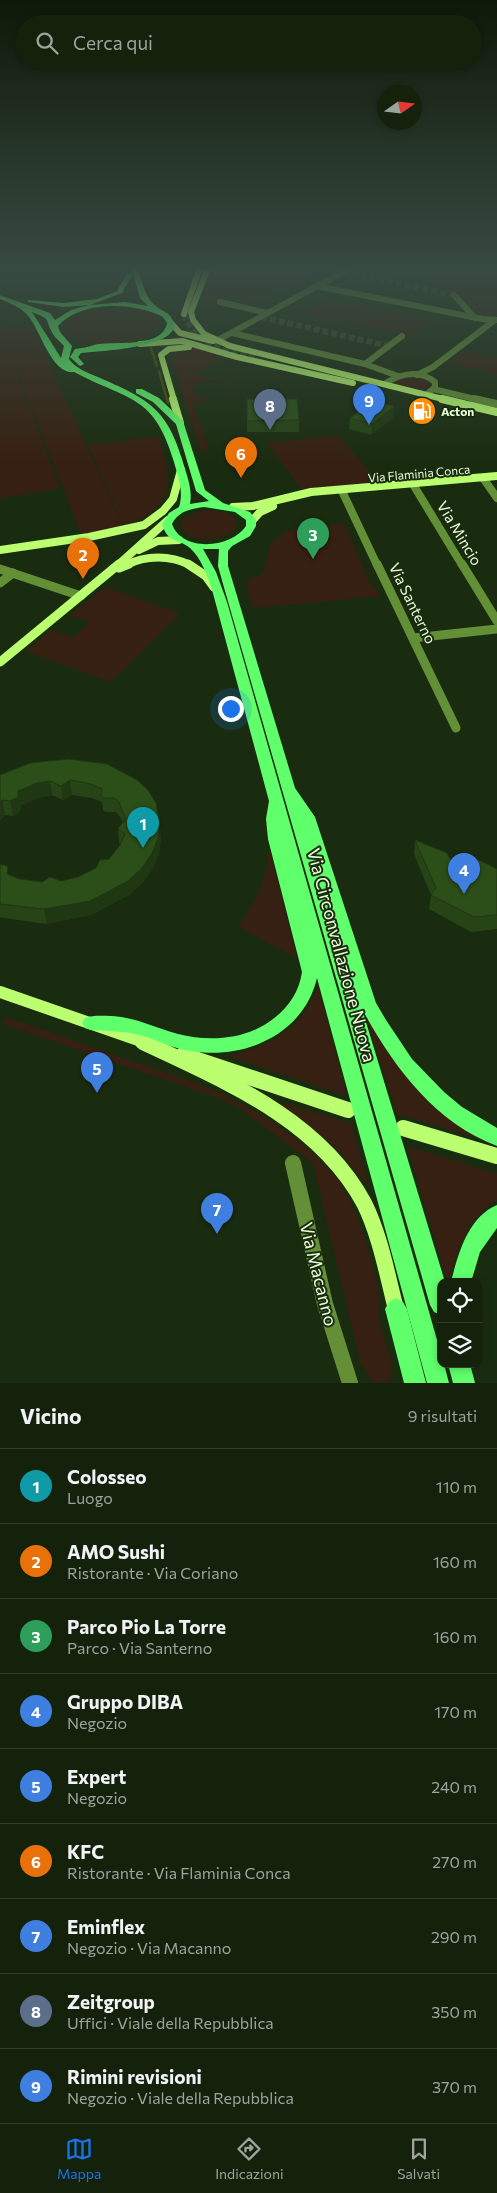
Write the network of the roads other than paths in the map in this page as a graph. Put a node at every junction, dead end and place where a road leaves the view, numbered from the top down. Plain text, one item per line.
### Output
1 (43, 335) edge
2 (163, 335) edge
3 (186, 335) edge
4 (208, 335) edge
5 (228, 335) edge
6 (239, 335) edge
7 (477, 335) edge
8 (402, 336) dead end
9 (60, 337) joint
10 (216, 340) junction
11 (132, 345) junction
12 (228, 346) junction
13 (105, 347) junction
14 (216, 351) junction
15 (255, 358) tunnel mouth
16 (365, 364) junction
17 (433, 367) junction
18 (417, 374) junction
19 (89, 376) junction
20 (398, 376) junction
21 (428, 377) junction
22 (384, 384) junction
23 (370, 386) junction
24 (433, 389) junction
25 (426, 395) junction
26 (497, 404) edge
27 (497, 412) edge
28 (497, 417) edge
29 (180, 423) junction
30 (181, 470) junction
31 (497, 476) edge
32 (483, 478) junction
33 (414, 486) junction
34 (342, 491) junction
35 (497, 498) edge
36 (219, 504) junction
37 (233, 507) junction
38 (183, 509) junction
39 (168, 520) junction
40 (251, 522) junction
41 (156, 530) junction
42 (89, 537) junction
43 (180, 540) junction
44 (229, 543) junction
45 (193, 545) junction
46 (0, 550) edge
47 (118, 565) junction
48 (0, 569) edge
49 (13, 573) junction
50 (107, 574) junction
51 (0, 583) edge
52 (81, 596) junction
53 (221, 602) junction
54 (497, 621) edge
55 (497, 629) edge
56 (413, 638) junction
57 (0, 662) edge
58 (456, 728) dead end
59 (287, 786) junction
60 (276, 799) junction
61 (0, 992) edge
62 (91, 1023) junction
63 (144, 1042) junction
64 (348, 1110) dead end
65 (404, 1128) dead end
66 (497, 1137) edge
67 (497, 1156) edge
68 (293, 1163) dead end
69 (497, 1215) edge
70 (461, 1278) edge
71 (437, 1292) edge
72 (396, 1310) junction
73 (460, 1368) edge
74 (467, 1368) edge
75 (350, 1383) edge
76 (406, 1383) edge
77 (415, 1383) edge
78 (438, 1383) edge
79 (464, 1383) edge
80 (469, 1383) edge

1 - 19 main road
2 - 11 main road
3 - 12 main road
4 - 10 main road
5 - 10 street
6 - 16 street
7 - 17 street
8 - 16 street
9 - 13 main road
9 - 19 main road
10 - 12 main road
11 - 13 main road
11 - 14 main road
12 - 22 main road
13 - 29 main road
14 - 23 main road
14 - 29 main road
15 - 23 main road
16 - 20 street
17 - 18 street
17 - 21 street
18 - 20 street
18 - 21 street
19 - 30 main road
20 - 22 street
21 - 24 street
22 - 25 main road
23 - 28 main road
24 - 25 street
24 - 26 street
25 - 27 main road
29 - 36 main road
30 - 38 main road
30 - 42 main road
31 - 32 main road, Via Flaminia Conca
32 - 33 main road, Via Flaminia Conca
32 - 35 street
33 - 34 main road, Via Flaminia Conca
33 - 54 street, Via Mincio
34 - 37 main road, Via Flaminia Conca
34 - 40 main road, Via Flaminia Conca
34 - 56 street, Via Santerno
36 - 37 main road
36 - 38 main road
37 - 40 main road
38 - 39 main road
39 - 41 main road
39 - 43 main road
40 - 44 main road
41 - 42 main road
41 - 47 main road
42 - 46 main road
43 - 45 main road
43 - 47 main road
44 - 45 main road
44 - 59 main road, Via Circonvallazione Nuova
45 - 53 main road, Via Circonvallazione Nuova
47 - 50 main road
48 - 49 street
49 - 51 street
49 - 52 street
50 - 52 main road
50 - 53 main road
52 - 57 main road
53 - 60 main road, Via Circonvallazione Nuova
55 - 56 street
56 - 58 street, Via Santerno
59 - 66 main road
59 - 71 main road, Via Circonvallazione Nuova
60 - 62 main road
60 - 78 main road, Via Circonvallazione Nuova
61 - 62 main road
62 - 63 main road
63 - 64 main road
63 - 72 main road
65 - 67 main road
68 - 75 street, Via Macanno
69 - 70 main road
72 - 76 street
72 - 77 main road
73 - 79 main road
74 - 80 main road

